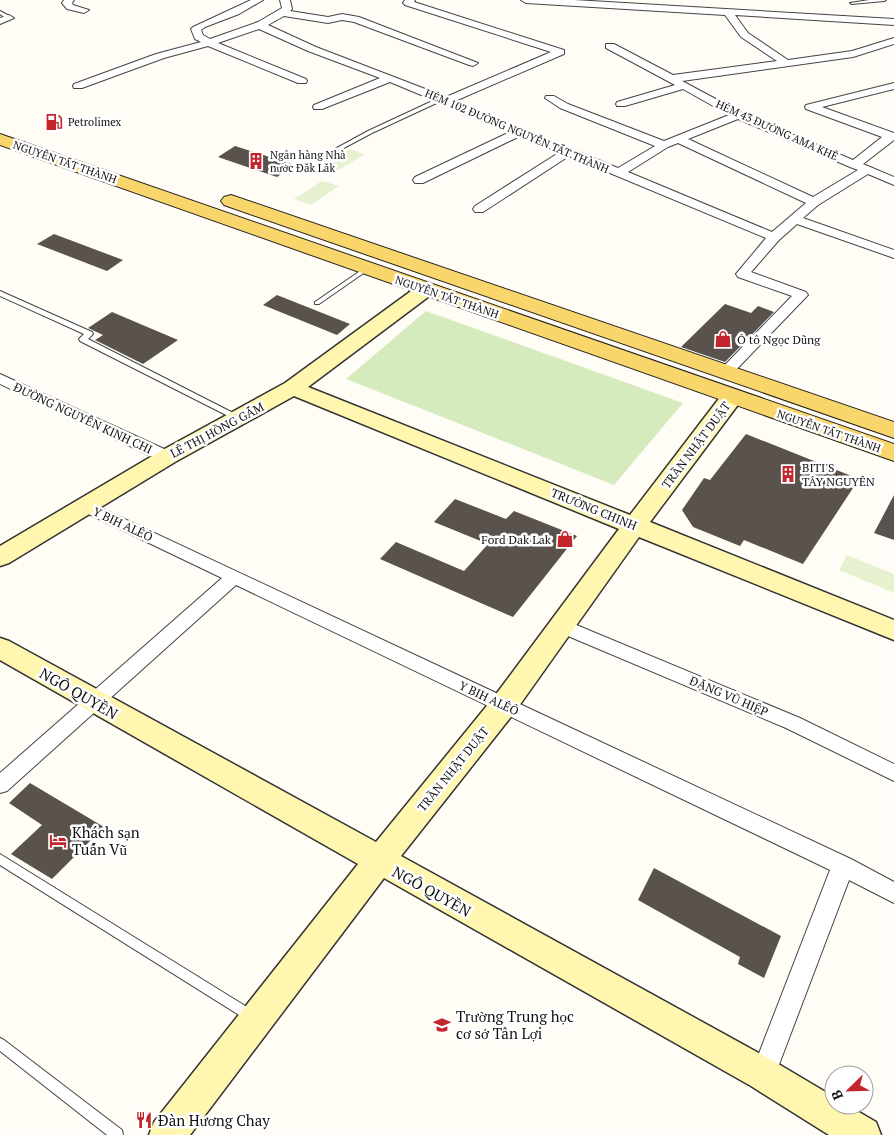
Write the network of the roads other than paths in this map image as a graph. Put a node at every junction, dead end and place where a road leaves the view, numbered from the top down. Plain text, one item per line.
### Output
1 (69, 0) edge
2 (258, 0) edge
3 (285, 0) edge
4 (410, 0) edge
5 (526, 0) edge
6 (884, 0) edge
7 (578, 2) edge
8 (852, 3) dead end
9 (643, 4) edge
10 (84, 10) dead end
11 (0, 12) edge
12 (729, 12) junction
13 (283, 13) junction
14 (5, 20) edge
15 (894, 22) edge
16 (259, 25) junction
17 (894, 41) edge
18 (209, 43) junction
19 (610, 46) dead end
20 (785, 62) junction
21 (473, 63) dead end
22 (390, 78) junction
23 (670, 79) junction
24 (302, 81) dead end
25 (78, 86) dead end
26 (682, 86) junction
27 (894, 86) edge
28 (550, 98) dead end
29 (443, 100) junction
30 (621, 104) dead end
31 (318, 107) dead end
32 (738, 116) junction
33 (0, 122) edge
34 (518, 132) junction
35 (892, 136) edge
36 (0, 139) edge
37 (678, 139) junction
38 (664, 145) junction
39 (338, 149) dead end
40 (568, 152) junction
41 (854, 165) junction
42 (867, 170) junction
43 (618, 173) junction
44 (419, 180) dead end
45 (894, 181) edge
46 (690, 202) junction
47 (814, 202) junction
48 (479, 209) dead end
49 (679, 211) dead end
50 (795, 219) junction
51 (774, 237) junction
52 (894, 254) edge
53 (366, 269) junction
54 (426, 290) junction
55 (0, 293) edge
56 (317, 303) dead end
57 (0, 378) edge
58 (729, 384) junction
59 (293, 388) junction
60 (239, 418) junction
61 (894, 430) edge
62 (894, 453) edge
63 (167, 457) junction
64 (84, 505) junction
65 (635, 525) junction
66 (0, 557) edge
67 (234, 577) junction
68 (562, 626) junction
69 (894, 630) edge
70 (0, 648) edge
71 (93, 701) junction
72 (504, 705) junction
73 (894, 773) edge
74 (0, 785) edge
75 (0, 859) edge
76 (379, 861) junction
77 (844, 866) junction
78 (894, 892) edge
79 (256, 1019) junction
80 (0, 1044) edge
81 (763, 1074) junction
82 (117, 1135) edge
83 (167, 1135) edge
84 (863, 1135) edge

1 - 10 street
2 - 18 street
3 - 13 street
4 - 29 street
5 - 7 street
6 - 8 lane
7 - 9 street
9 - 12 street
11 - 14 lane
12 - 15 street
12 - 20 street
13 - 16 street
13 - 21 street
16 - 18 street
16 - 22 street, HẺM 102 ĐƯỜNG NGUYỄN TẤT THÀNH
17 - 20 street
18 - 24 street
18 - 25 street
19 - 23 street, HẺM 43 ĐƯỜNG AMA KHÊ
20 - 23 street
22 - 29 street, HẺM 102 ĐƯỜNG NGUYỄN TẤT THÀNH
22 - 31 street
23 - 26 street, HẺM 43 ĐƯỜNG AMA KHÊ
26 - 30 street
26 - 32 street, HẺM 43 ĐƯỜNG AMA KHÊ
27 - 35 street
28 - 38 street
29 - 34 street, HẺM 102 ĐƯỜNG NGUYỄN TẤT THÀNH
29 - 39 lane
32 - 37 street
32 - 41 street, HẺM 43 ĐƯỜNG AMA KHÊ
33 - 58 main road, NGUYỄN TẤT THÀNH
34 - 40 street, HẺM 102 ĐƯỜNG NGUYỄN TẤT THÀNH
34 - 44 street
35 - 41 street
36 - 53 main road, NGUYỄN TẤT THÀNH
37 - 38 street
37 - 47 street
38 - 43 street
40 - 43 street, HẺM 102 ĐƯỜNG NGUYỄN TẤT THÀNH
40 - 48 street
41 - 42 street, HẺM 43 ĐƯỜNG AMA KHÊ
42 - 45 street, HẺM 43 ĐƯỜNG AMA KHÊ
42 - 47 street
43 - 46 street, HẺM 102 ĐƯỜNG NGUYỄN TẤT THÀNH
46 - 49 street
46 - 51 street, HẺM 102 ĐƯỜNG NGUYỄN TẤT THÀNH
47 - 50 street
50 - 51 street
50 - 52 street
51 - 58 street
53 - 54 main road, NGUYỄN TẤT THÀNH
53 - 56 lane
54 - 58 main road, NGUYỄN TẤT THÀNH
54 - 59 street, LÊ THỊ HỒNG GẤM
55 - 60 lane
57 - 63 street, ĐƯỜNG NGUYỄN KINH CHI
58 - 61 main road, NGUYỄN TẤT THÀNH
58 - 62 main road, NGUYỄN TẤT THÀNH
58 - 65 street, TRẦN NHẬT DUẬT
59 - 60 street, LÊ THỊ HỒNG GẤM
59 - 65 street, TRƯỜNG CHINH
60 - 63 street, LÊ THỊ HỒNG GẤM
63 - 64 street, LÊ THỊ HỒNG GẤM
64 - 66 street, LÊ THỊ HỒNG GẤM
64 - 67 street, Y BIH ALÊÔ
65 - 68 street, TRẦN NHẬT DUẬT
65 - 69 street, TRƯỜNG CHINH
67 - 71 street
67 - 72 street, Y BIH ALÊÔ
68 - 72 street, TRẦN NHẬT DUẬT
68 - 73 street, ĐẶNG VŨ HIỆP
70 - 71 street, NGÔ QUYỀN
71 - 74 street
71 - 76 street, NGÔ QUYỀN
72 - 76 street, TRẦN NHẬT DUẬT
72 - 77 street, Y BIH ALÊÔ
75 - 79 lane
76 - 79 street, TRẦN NHẬT DUẬT
76 - 81 street, NGÔ QUYỀN
77 - 78 street, Y BIH ALÊÔ
77 - 81 street
79 - 83 street, TRẦN NHẬT DUẬT
80 - 82 lane
81 - 84 street, NGÔ QUYỀN

